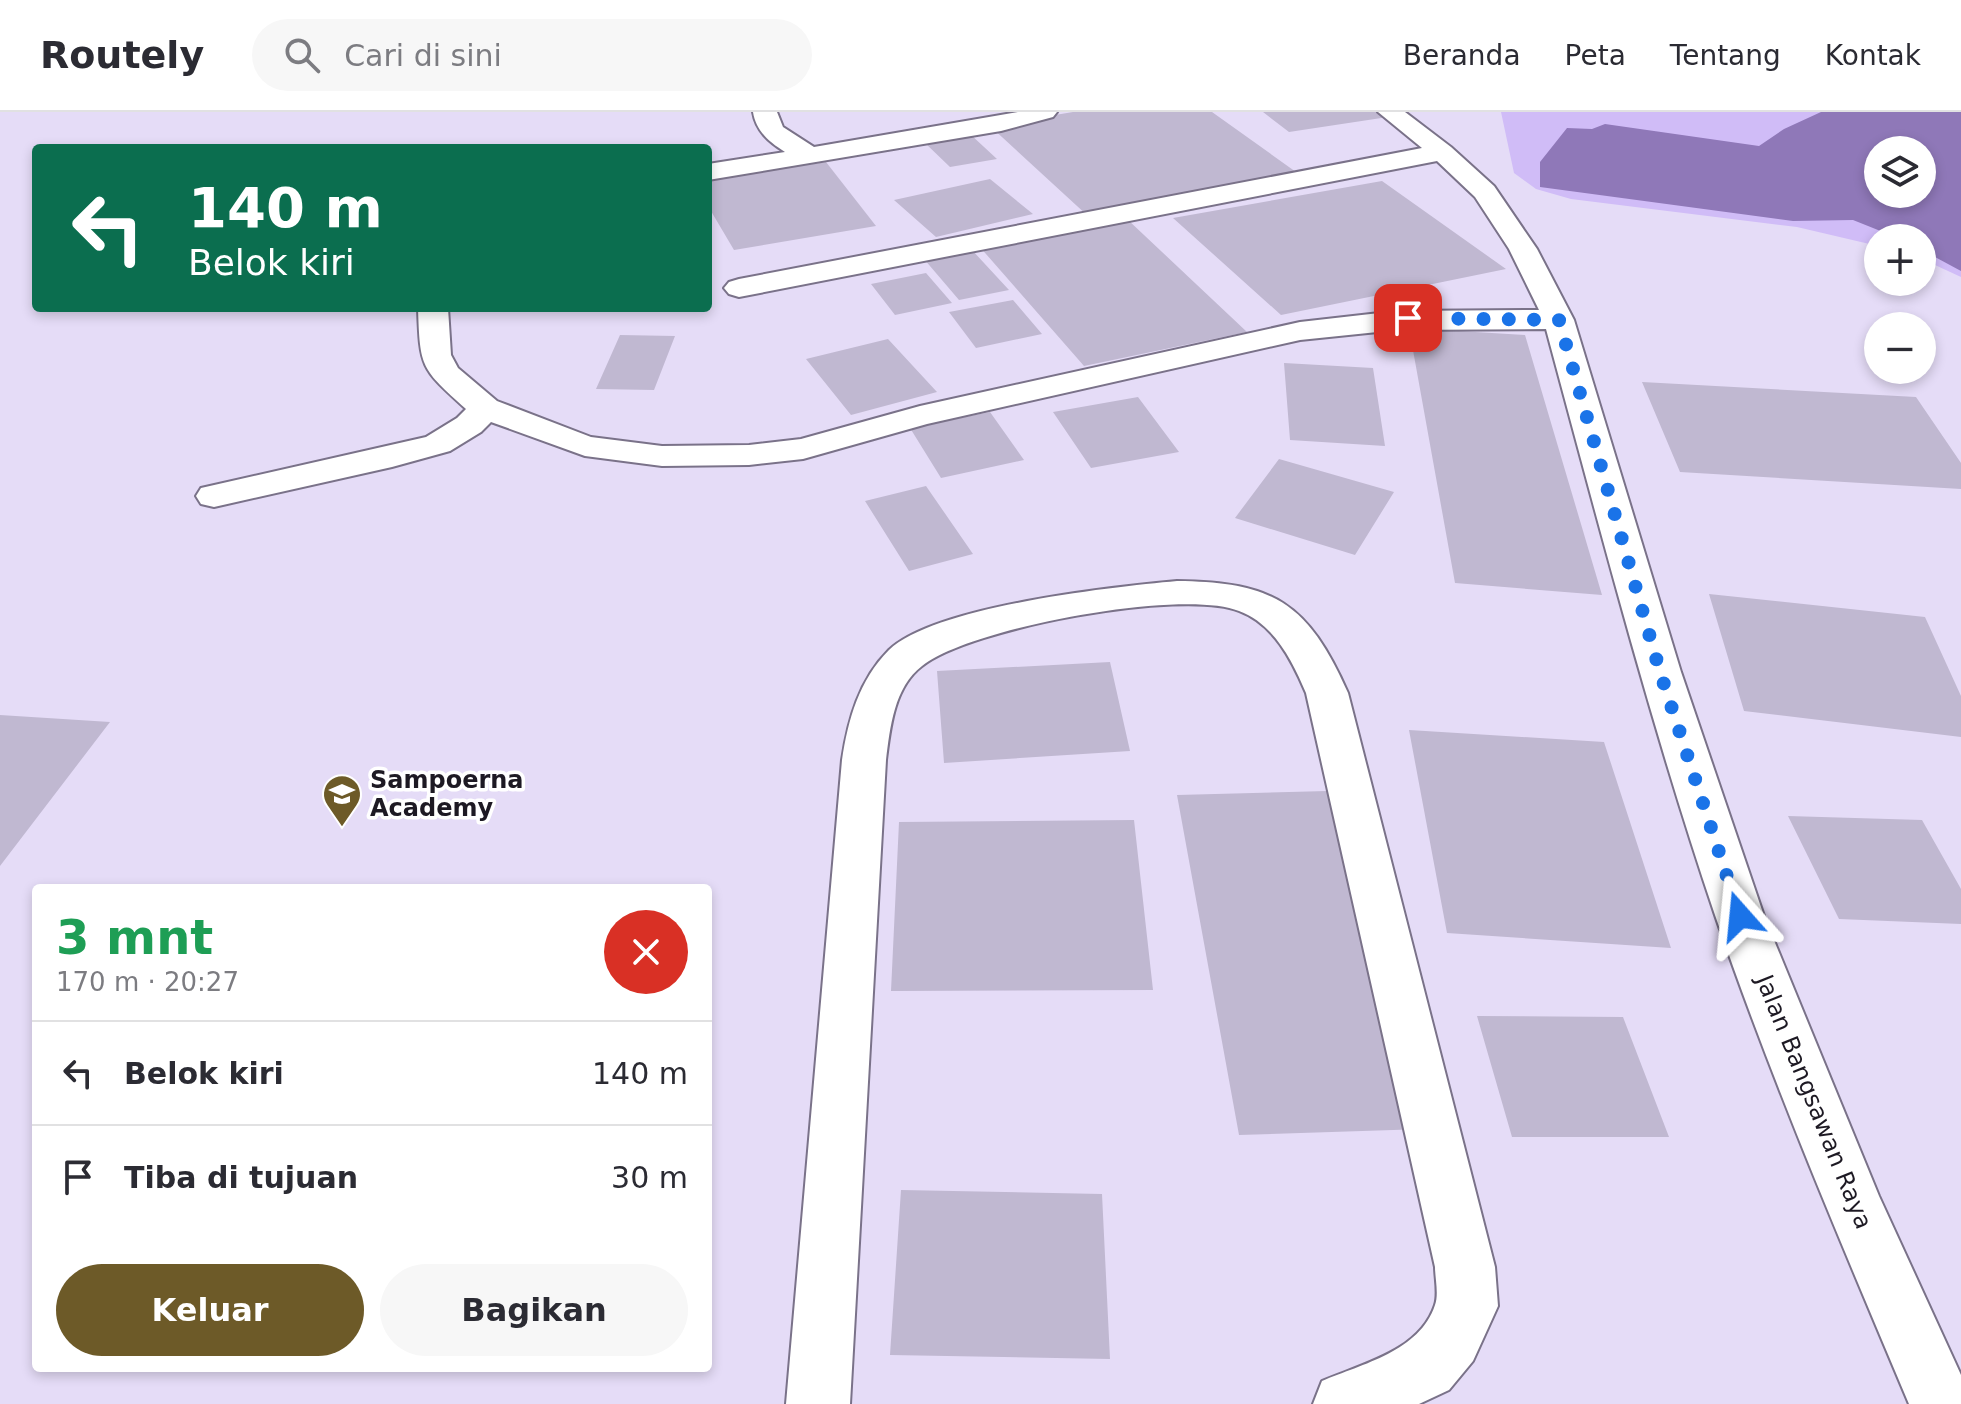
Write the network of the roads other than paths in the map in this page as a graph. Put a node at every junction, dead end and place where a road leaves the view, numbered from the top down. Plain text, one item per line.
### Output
1 (765, 112) edge
2 (1045, 112) edge
3 (1390, 112) edge
4 (1016, 116) edge
5 (1442, 152) junction
6 (808, 154) junction
7 (712, 171) edge
8 (739, 288) dead end
9 (433, 312) edge
10 (1559, 320) junction
11 (485, 408) junction
12 (214, 496) dead end
13 (818, 1404) edge
14 (1345, 1404) edge
15 (1941, 1404) edge

1 - 6 street
2 - 4 street
3 - 5 street, Jalan Bangsawan Raya
4 - 6 street
5 - 8 street
5 - 10 street, Jalan Bangsawan Raya
6 - 7 street
9 - 11 street
10 - 11 street
10 - 15 street, Jalan Bangsawan Raya
11 - 12 street
13 - 14 street

